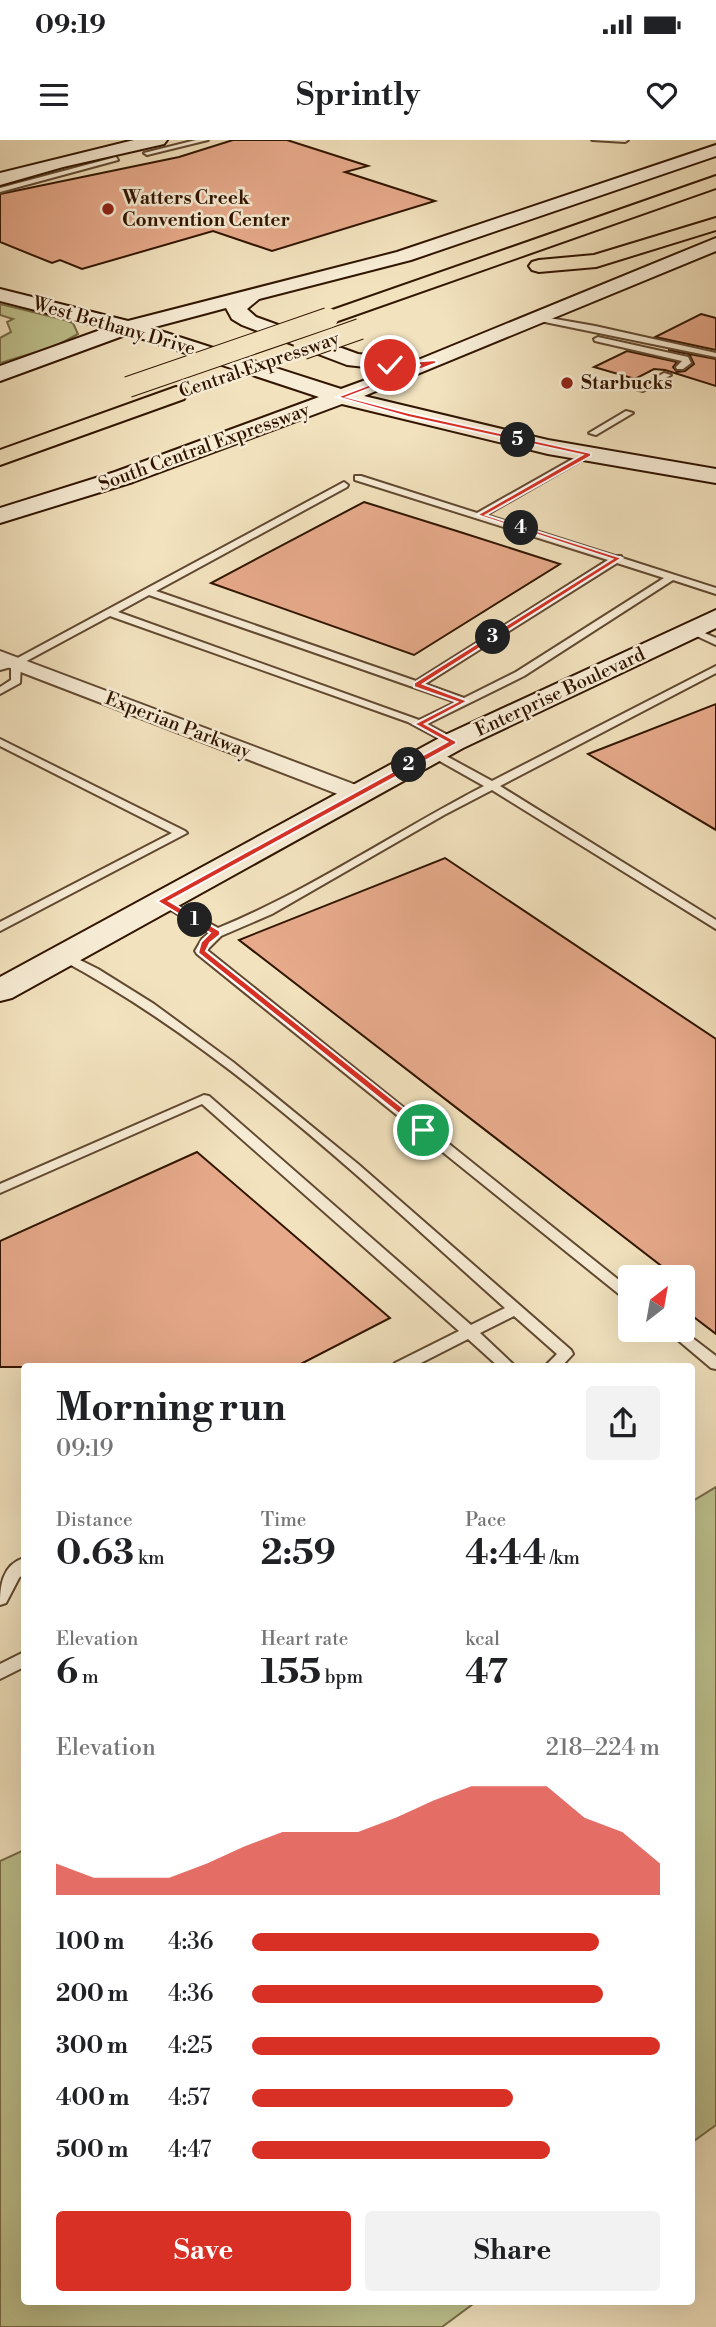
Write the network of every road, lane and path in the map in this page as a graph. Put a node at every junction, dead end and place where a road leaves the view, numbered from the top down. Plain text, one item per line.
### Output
1 (112, 140) edge
2 (205, 140) edge
3 (595, 140) edge
4 (625, 140) edge
5 (153, 146) edge
6 (716, 150) edge
7 (116, 159) dead end
8 (0, 167) edge
9 (716, 173) edge
10 (716, 182) edge
11 (1, 187) edge
12 (676, 196) junction
13 (716, 204) edge
14 (716, 224) edge
15 (716, 244) edge
16 (538, 266) junction
17 (516, 274) dead end
18 (0, 276) edge
19 (256, 292) junction
20 (0, 295) edge
21 (164, 316) junction
22 (538, 318) junction
23 (384, 320) dead end
24 (128, 327) junction
25 (200, 328) dead end
26 (223, 336) dead end
27 (598, 339) dead end
28 (65, 348) junction
29 (716, 355) edge
30 (435, 362) junction
31 (680, 367) dead end
32 (0, 374) edge
33 (667, 374) dead end
34 (374, 384) junction
35 (239, 386) dead end
36 (640, 389) dead end
37 (102, 396) dead end
38 (341, 397) junction
39 (268, 401) dead end
40 (629, 413) dead end
41 (293, 414) junction
42 (408, 415) junction
43 (262, 426) junction
44 (591, 444) junction
45 (716, 454) edge
46 (0, 457) edge
47 (716, 476) edge
48 (358, 478) dead end
49 (344, 485) dead end
50 (480, 515) junction
51 (0, 516) edge
52 (618, 558) junction
53 (673, 576) junction
54 (148, 591) junction
55 (716, 591) edge
56 (109, 612) junction
57 (708, 630) edge
58 (5, 663) edge
59 (716, 669) edge
60 (417, 685) junction
61 (0, 691) edge
62 (464, 701) junction
63 (418, 724) junction
64 (0, 742) edge
65 (443, 748) junction
66 (494, 786) junction
67 (356, 793) junction
68 (162, 901) junction
69 (716, 925) edge
70 (0, 928) edge
71 (217, 933) junction
72 (64, 956) junction
73 (0, 991) edge
74 (0, 1189) edge
75 (618, 1286) edge
76 (515, 1309) junction
77 (468, 1331) junction
78 (688, 1342) edge
79 (408, 1363) edge
80 (504, 1363) edge
81 (556, 1363) edge
82 (716, 1364) edge
83 (21, 1567) edge
84 (0, 1599) edge
85 (21, 1661) edge
86 (0, 1672) edge

1 - 8 main road
2 - 5 lane
3 - 4 lane
5 - 11 main road
6 - 19 main road
7 - 11 lane
9 - 12 highway
10 - 12 highway, Central Expressway
12 - 37 highway, Central Expressway, bridge
13 - 16 highway
14 - 16 highway
15 - 22 main road, South Central Expressway
16 - 17 highway
18 - 21 main road, West Bethany Drive
19 - 21 main road
19 - 30 main road
20 - 24 main road, West Bethany Drive
21 - 24 main road
21 - 25 main road, West Bethany Drive
22 - 29 lane
22 - 30 main road, South Central Expressway
23 - 46 highway, Central Expressway, bridge
24 - 28 main road
24 - 38 main road, West Bethany Drive
26 - 34 main road, West Bethany Drive
27 - 31 lane
28 - 32 main road
28 - 35 main road
30 - 34 main road, South Central Expressway
33 - 36 lane
34 - 38 main road, South Central Expressway
34 - 44 main road, West Bethany Drive
38 - 41 main road, South Central Expressway
38 - 42 main road, West Bethany Drive
39 - 43 main road
40 - 44 lane
41 - 42 main road
41 - 43 main road, South Central Expressway
42 - 44 main road, West Bethany Drive
43 - 51 main road, South Central Expressway
44 - 45 main road, West Bethany Drive
44 - 47 main road, West Bethany Drive
44 - 50 lane
48 - 50 lane
49 - 54 lane
50 - 52 lane
52 - 53 lane
52 - 60 lane
53 - 55 lane
53 - 62 lane
54 - 56 lane
54 - 60 lane
56 - 58 lane
56 - 63 lane
57 - 65 main road, Enterprise Boulevard
58 - 61 lane
58 - 67 street, Experian Parkway
59 - 66 lane
60 - 62 lane
62 - 63 lane
63 - 65 lane
64 - 70 lane
65 - 66 lane
65 - 67 main road, Enterprise Boulevard
66 - 69 lane
66 - 71 lane
67 - 68 main road, Enterprise Boulevard
68 - 71 lane
68 - 72 main road, Enterprise Boulevard
71 - 75 lane
72 - 73 main road, Enterprise Boulevard
72 - 76 lane
74 - 77 lane
76 - 77 lane
76 - 81 lane
77 - 79 lane
77 - 80 lane
78 - 82 lane
83 - 84 lane
85 - 86 lane

